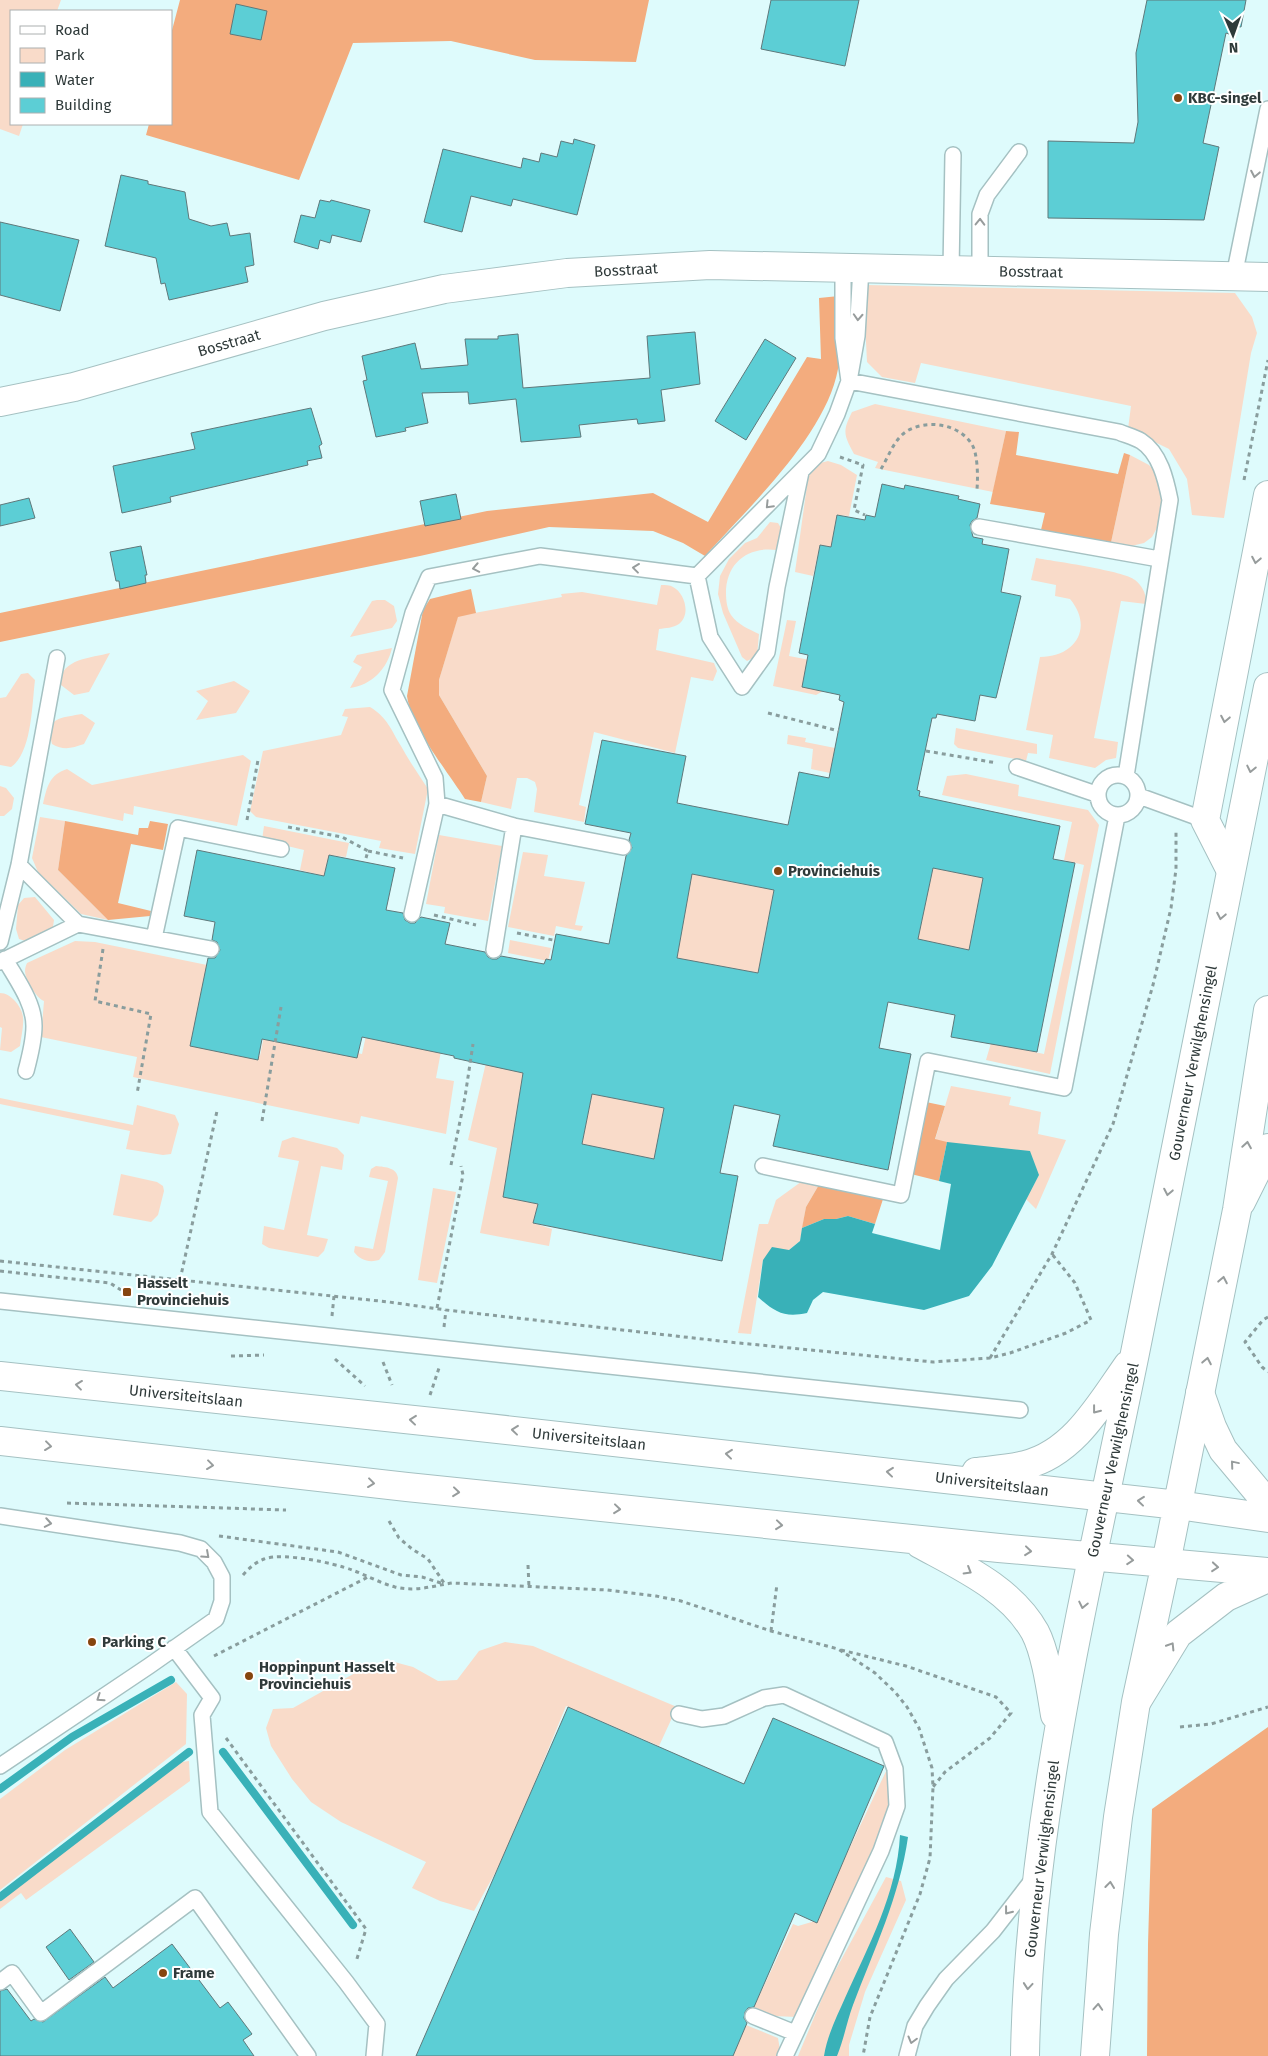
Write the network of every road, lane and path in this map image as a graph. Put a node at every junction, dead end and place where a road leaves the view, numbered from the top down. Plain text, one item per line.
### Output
1 (1268, 109) edge
2 (1019, 152) dead end
3 (953, 155) dead end
4 (852, 268) junction
5 (951, 270) junction
6 (980, 271) junction
7 (1234, 276) junction
8 (1268, 277) edge
9 (1268, 360) edge
10 (849, 381) junction
11 (0, 402) edge
12 (825, 439) junction
13 (881, 469) dead end
14 (801, 472) junction
15 (1244, 481) dead end
16 (976, 489) dead end
17 (1268, 494) edge
18 (865, 515) dead end
19 (979, 527) dead end
20 (1159, 559) junction
21 (697, 576) junction
22 (57, 658) dead end
23 (1268, 687) edge
24 (768, 713) dead end
25 (838, 731) dead end
26 (926, 750) dead end
27 (974, 759) dead end
28 (258, 760) dead end
29 (1017, 767) dead end
30 (1126, 776) junction
31 (1096, 794) junction
32 (1139, 796) junction
33 (438, 804) junction
34 (1178, 811) junction
35 (1117, 816) junction
36 (247, 820) junction
37 (1205, 820) junction
38 (257, 822) dead end
39 (514, 826) junction
40 (285, 827) dead end
41 (243, 840) junction
42 (623, 847) dead end
43 (281, 848) dead end
44 (368, 851) junction
45 (366, 858) dead end
46 (423, 862) junction
47 (19, 865) junction
48 (1230, 868) junction
49 (412, 914) dead end
50 (78, 924) junction
51 (106, 930) junction
52 (154, 938) junction
53 (0, 942) edge
54 (210, 949) dead end
55 (494, 950) dead end
56 (3, 960) edge
57 (281, 1008) dead end
58 (1268, 1010) edge
59 (474, 1044) dead end
60 (26, 1071) dead end
61 (137, 1094) dead end
62 (217, 1111) dead end
63 (262, 1121) dead end
64 (1268, 1148) edge
65 (452, 1165) dead end
66 (461, 1166) dead end
67 (763, 1166) dead end
68 (1237, 1210) junction
69 (1052, 1254) junction
70 (0, 1261) edge
71 (0, 1271) edge
72 (180, 1280) junction
73 (121, 1290) dead end
74 (0, 1301) edge
75 (437, 1308) junction
76 (1268, 1317) edge
77 (329, 1354) dead end
78 (264, 1355) dead end
79 (232, 1356) dead end
80 (1135, 1356) junction
81 (990, 1358) junction
82 (383, 1361) dead end
83 (439, 1368) dead end
84 (1268, 1372) edge
85 (0, 1376) edge
86 (392, 1385) dead end
87 (365, 1386) dead end
88 (1200, 1393) junction
89 (429, 1401) dead end
90 (1020, 1410) dead end
91 (0, 1440) edge
92 (938, 1477) junction
93 (1105, 1497) junction
94 (1268, 1498) edge
95 (1178, 1505) junction
96 (286, 1510) dead end
97 (0, 1516) edge
98 (1268, 1518) edge
99 (388, 1521) dead end
100 (42, 1522) junction
101 (215, 1535) dead end
102 (910, 1538) junction
103 (1093, 1558) junction
104 (1166, 1563) junction
105 (528, 1565) dead end
106 (1268, 1572) edge
107 (242, 1577) dead end
108 (368, 1577) junction
109 (1268, 1578) edge
110 (444, 1584) junction
111 (777, 1584) dead end
112 (529, 1587) junction
113 (771, 1631) junction
114 (174, 1648) junction
115 (838, 1650) junction
116 (214, 1656) dead end
117 (1136, 1702) junction
118 (1268, 1707) edge
119 (206, 1709) junction
120 (679, 1714) dead end
121 (1180, 1727) dead end
122 (1058, 1729) junction
123 (0, 1766) edge
124 (933, 1787) junction
125 (1038, 1873) junction
126 (0, 1982) edge
127 (346, 1982) junction
128 (753, 2016) dead end
129 (795, 2033) junction
130 (308, 2056) edge
131 (374, 2056) edge
132 (785, 2056) edge
133 (863, 2056) edge
134 (907, 2056) edge
135 (1025, 2056) edge
136 (1095, 2056) edge

1 -> 7 lane
6 -> 2 lane
3 - 5 lane
4 - 5 main road, Bosstraat
4 - 10 lane
4 - 11 main road, Bosstraat
5 - 6 main road, Bosstraat
6 - 7 main road, Bosstraat
7 - 8 main road, Bosstraat
9 - 15 path
10 - 12 lane
10 - 20 lane
12 - 14 lane
12 - 18 path
13 - 16 path
14 -> 21 lane
14 - 21 lane
17 -> 37 main road
19 - 20 lane
20 - 30 lane
21 -> 33 lane
22 - 47 lane
23 -> 48 main road, Gouverneur Verwilghensingel
24 - 25 path
26 - 27 path
28 - 36 path
29 - 31 lane
30 - 31 lane
30 - 32 lane
31 - 35 lane
32 - 34 lane
32 - 35 lane
33 - 39 lane
33 - 46 lane
34 - 37 lane
34 - 69 path
35 - 67 lane
36 - 38 path
36 - 41 path
37 - 48 main road
39 - 42 lane
39 - 55 lane
40 - 44 path
41 - 43 lane
41 - 52 lane
44 - 45 path
44 - 46 path
46 - 49 lane
47 - 50 lane
47 - 53 lane
48 -> 80 main road, Gouverneur Verwilghensingel
50 - 51 lane
50 - 56 lane
51 - 52 lane
51 - 61 path
52 - 54 lane
56 - 60 lane
57 - 63 path
68 -> 58 main road
59 - 65 path
62 - 72 path
64 - 68 main road
66 - 75 path
88 -> 68 main road
69 - 81 path
69 - 81 path
70 - 72 path
71 - 73 path
72 - 75 path
74 - 90 lane
75 - 81 path
76 - 84 path
77 - 87 path
78 - 79 path
80 -> 92 main road
80 - 93 main road, Gouverneur Verwilghensingel
82 - 86 path
83 - 89 path
92 -> 85 main road, Universiteitslaan
94 -> 88 main road
88 - 95 main road
91 -> 102 main road
92 - 93 main road, Universiteitslaan
95 -> 93 main road, Universiteitslaan
93 - 103 main road, Gouverneur Verwilghensingel
95 - 98 main road, Universiteitslaan
95 - 104 main road
96 - 100 path
97 - 100 lane
99 - 110 path
100 -> 114 lane
101 - 110 path
102 -> 103 main road
102 -> 122 main road
103 -> 104 main road
103 -> 122 main road, Gouverneur Verwilghensingel
104 -> 106 main road
104 - 117 main road
105 - 112 path
107 - 108 path
108 - 110 path
108 - 116 path
117 -> 109 main road
110 - 112 path
111 - 113 path
112 - 113 path
113 - 115 path
114 - 119 lane
114 -> 123 lane
115 - 124 path
115 - 124 path
136 -> 117 main road
118 - 121 path
119 - 127 lane
119 - 127 path
120 - 129 lane
122 - 125 main road, Gouverneur Verwilghensingel
124 - 133 path
125 -> 134 lane
125 -> 135 main road, Gouverneur Verwilghensingel
126 - 130 lane
127 - 131 lane
128 - 129 lane
129 - 132 lane

